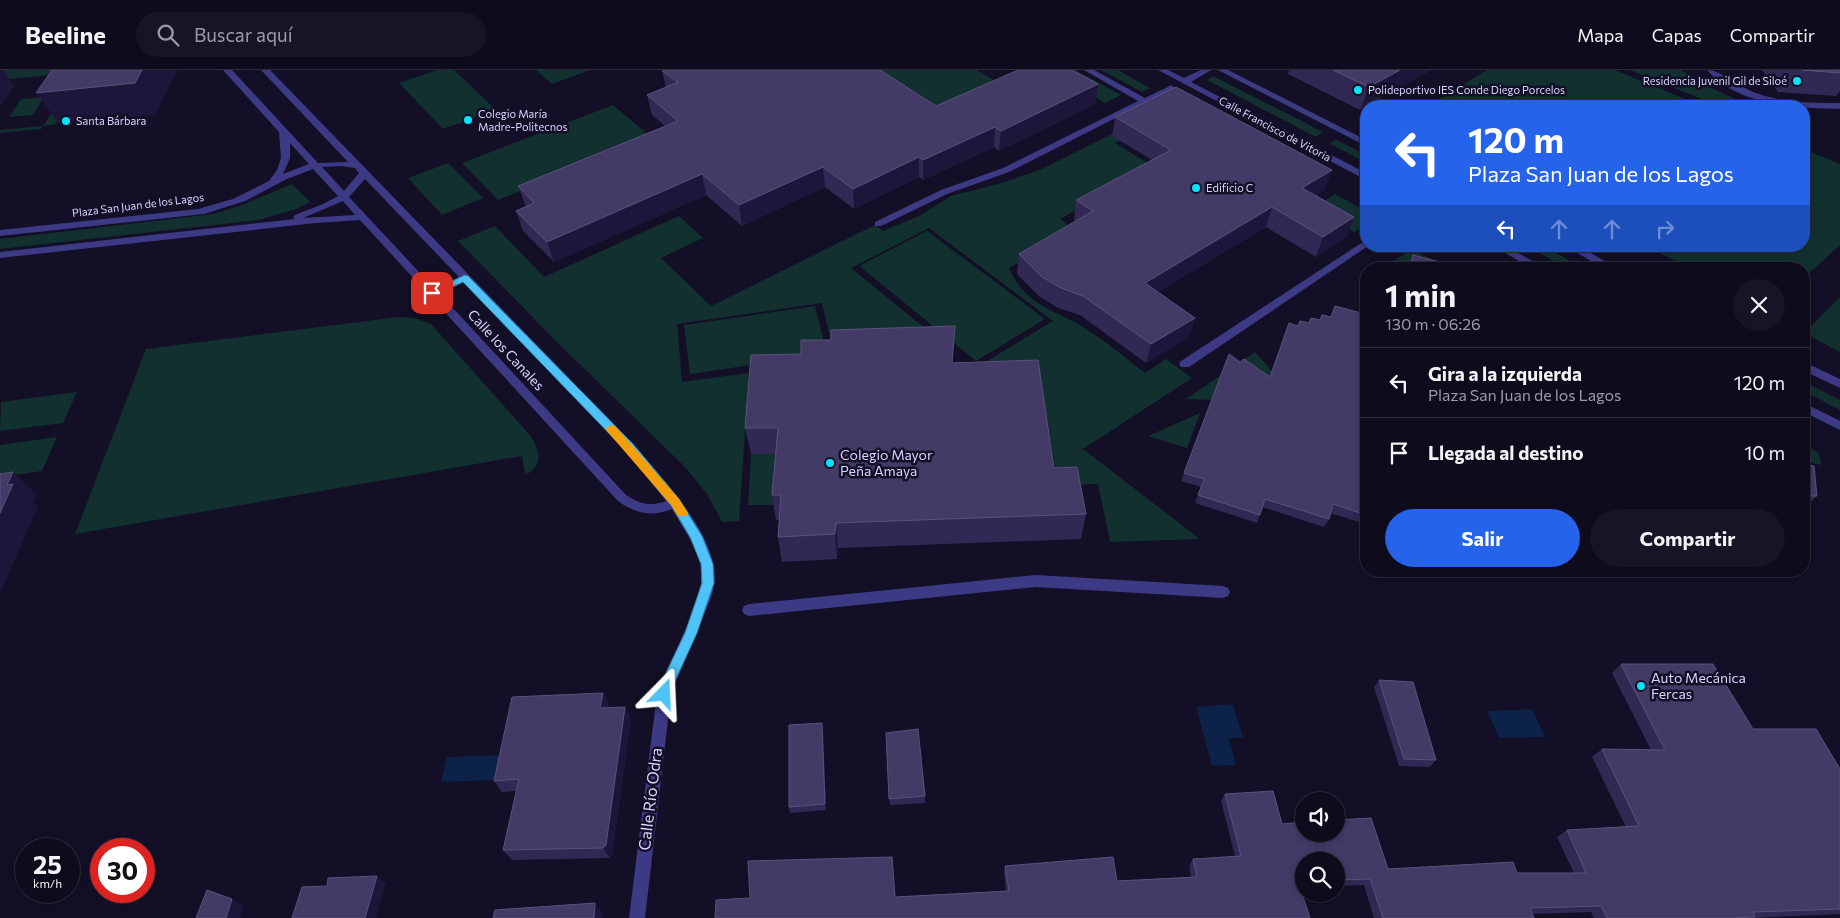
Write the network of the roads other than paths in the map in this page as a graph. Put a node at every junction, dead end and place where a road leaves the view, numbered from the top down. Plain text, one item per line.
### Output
1 (227, 70) edge
2 (265, 70) edge
3 (1088, 70) edge
4 (1162, 70) edge
5 (1207, 70) edge
6 (1222, 70) edge
7 (1711, 70) edge
8 (1184, 82) junction
9 (1171, 88) edge
10 (1769, 100) edge
11 (1145, 101) junction
12 (1810, 106) edge
13 (1840, 106) edge
14 (283, 133) junction
15 (1360, 140) edge
16 (315, 166) junction
17 (361, 170) junction
18 (1360, 174) edge
19 (272, 182) junction
20 (344, 197) junction
21 (363, 217) junction
22 (878, 224) dead end
23 (274, 225) junction
24 (0, 233) edge
25 (1360, 247) edge
26 (1509, 252) edge
27 (1581, 252) edge
28 (0, 256) edge
29 (1528, 262) edge
30 (1601, 262) edge
31 (465, 278) junction
32 (432, 293) junction
33 (1185, 364) dead end
34 (1810, 369) edge
35 (1840, 384) edge
36 (1810, 410) edge
37 (1840, 426) edge
38 (675, 502) junction
39 (1223, 592) dead end
40 (749, 610) dead end
41 (668, 681) joint
42 (637, 918) edge

1 - 14 street, Calle los Canales
2 - 17 street, Calle los Canales
3 - 11 street
4 - 8 street, Calle Francisco de Vitoria
5 - 8 street
6 - 15 street
7 - 10 street
8 - 18 street, Calle Francisco de Vitoria
9 - 11 street
11 - 22 street
12 - 13 street
14 - 16 street, Calle los Canales
14 - 19 street, Plaza San Juan de los Lagos
16 - 17 street, Plaza San Juan de los Lagos
16 - 19 street, Plaza San Juan de los Lagos
16 - 20 street, Calle los Canales
17 - 20 street
17 - 31 street, Calle los Canales
19 - 24 street, Plaza San Juan de los Lagos
20 - 21 street, Calle los Canales
20 - 23 street
21 - 23 street
21 - 32 street, Calle los Canales
23 - 28 street
25 - 33 street
26 - 29 street
27 - 30 street
31 - 32 street
31 - 38 street, Calle los Canales
32 - 38 street, Calle los Canales
34 - 35 street
36 - 37 street
38 - 41 street, Calle los Canales
39 - 40 street
41 - 42 street, Calle Río Odra

